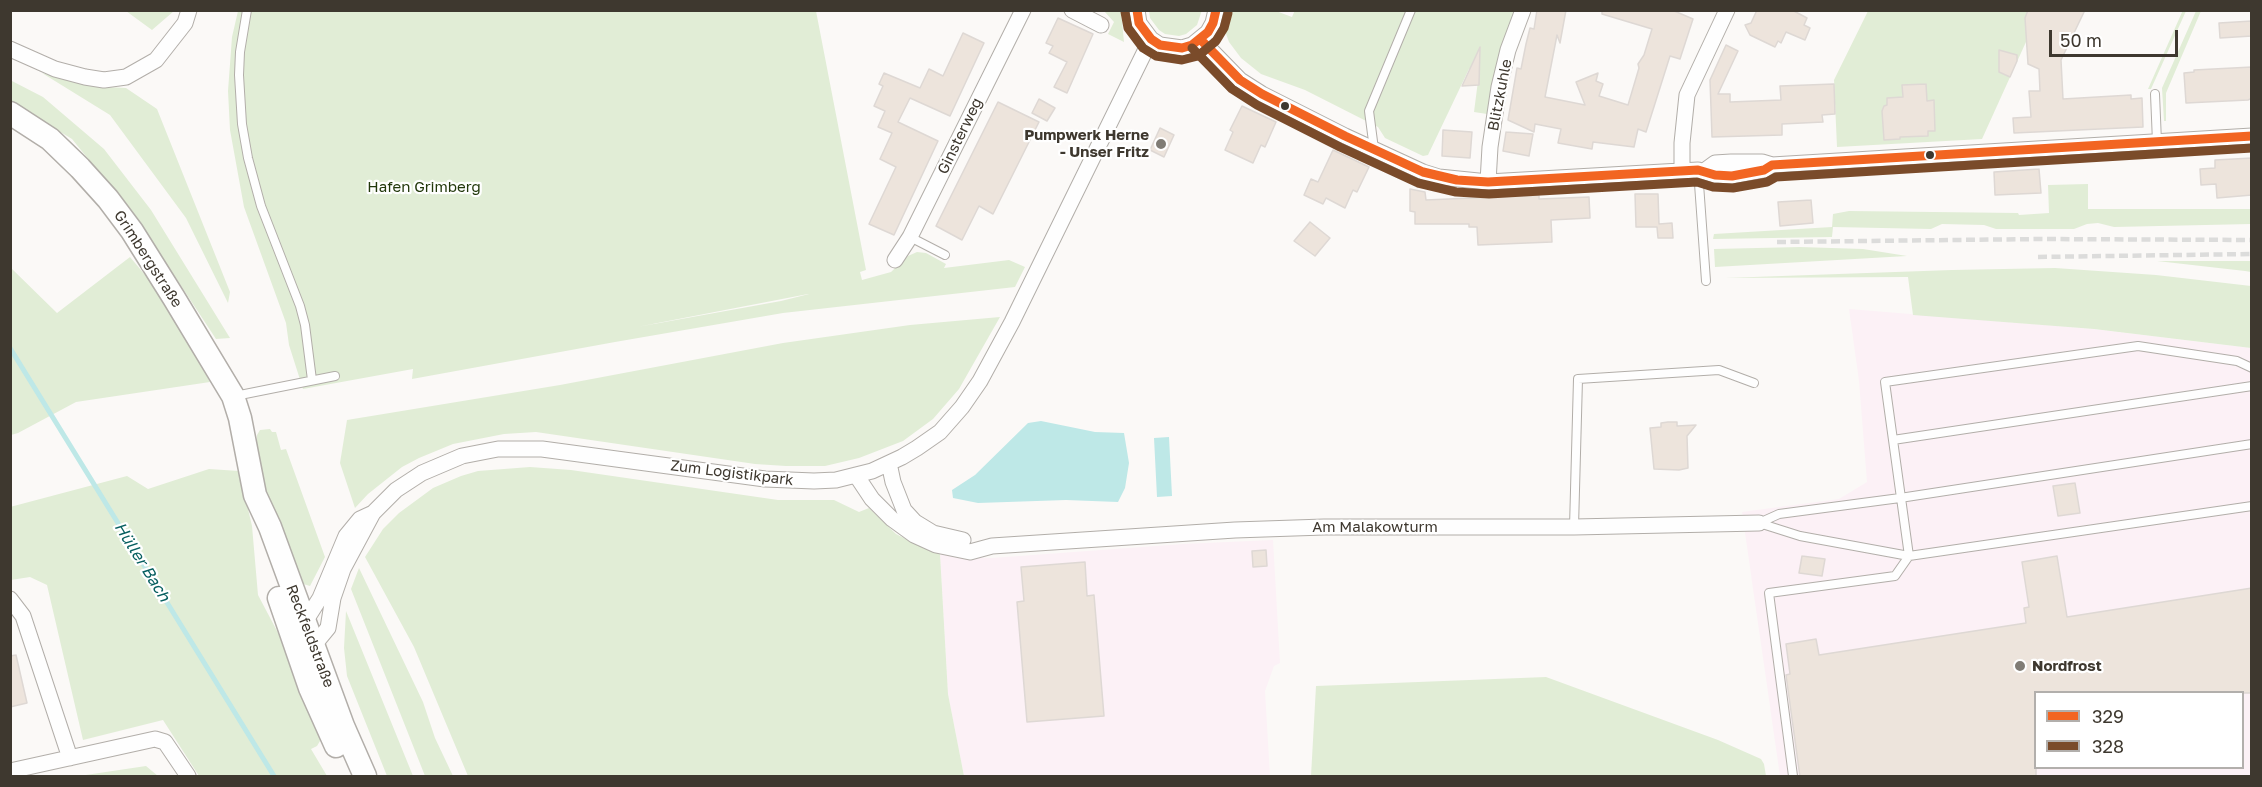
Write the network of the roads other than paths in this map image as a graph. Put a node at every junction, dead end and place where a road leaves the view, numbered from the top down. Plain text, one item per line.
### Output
1 (189, 10) edge
2 (248, 10) edge
3 (1023, 10) edge
4 (1072, 10) edge
5 (1137, 10) edge
6 (1216, 10) edge
7 (1411, 10) edge
8 (1523, 10) edge
9 (1722, 12) edge
10 (1101, 24) dead end
11 (1151, 39) junction
12 (1201, 40) junction
13 (10, 49) edge
14 (2155, 94) dead end
15 (10, 113) edge
16 (2252, 136) edge
17 (2157, 142) junction
18 (1374, 149) junction
19 (1682, 170) junction
20 (1701, 170) junction
21 (1488, 182) junction
22 (910, 237) junction
23 (945, 255) dead end
24 (895, 260) dead end
25 (1706, 281) dead end
26 (2252, 368) edge
27 (335, 376) dead end
28 (312, 380) junction
29 (1754, 382) dead end
30 (2252, 386) edge
31 (233, 396) junction
32 (243, 438) joint
33 (1893, 441) junction
34 (2252, 444) edge
35 (889, 463) junction
36 (856, 476) junction
37 (1900, 498) junction
38 (2252, 506) edge
39 (373, 513) junction
40 (1759, 523) junction
41 (1574, 527) junction
42 (992, 546) junction
43 (1909, 556) junction
44 (10, 599) edge
45 (303, 640) junction
46 (70, 758) junction
47 (10, 771) edge
48 (185, 774) edge
49 (350, 777) edge
50 (365, 777) edge
51 (1793, 777) edge

1 - 13 street
2 - 28 lane
3 - 22 street, Ginsterweg
4 - 10 street
5 - 11 street
6 - 12 street
7 - 18 lane
8 - 21 street, Blitzkuhle
9 - 19 street
11 - 12 street
11 - 35 street, Zum Logistikpark
12 - 18 street
14 - 17 lane
15 - 31 street, Grimbergstraße
16 - 17 street
17 - 20 street
18 - 21 street
19 - 20 street
19 - 21 street
20 - 25 lane
22 - 23 lane
22 - 24 street, Ginsterweg
26 - 33 lane
27 - 28 lane
28 - 31 lane
29 - 41 lane
30 - 33 lane
31 - 32 street, Grimbergstraße
32 - 45 street, Reckfeldstraße
33 - 37 lane
34 - 37 lane
35 - 36 street, Zum Logistikpark
35 - 42 street, Am Malakowturm
36 - 39 street, Zum Logistikpark
36 - 42 street, Am Malakowturm
37 - 40 lane
37 - 43 lane
38 - 43 lane
39 - 45 street, Zum Logistikpark
39 - 45 street, Zum Logistikpark
40 - 41 street, Am Malakowturm
40 - 43 lane
41 - 42 street, Am Malakowturm
43 - 51 lane
44 - 46 street
45 - 49 street, Reckfeldstraße
45 - 50 street, Reckfeldstraße
46 - 47 street
46 - 48 street

